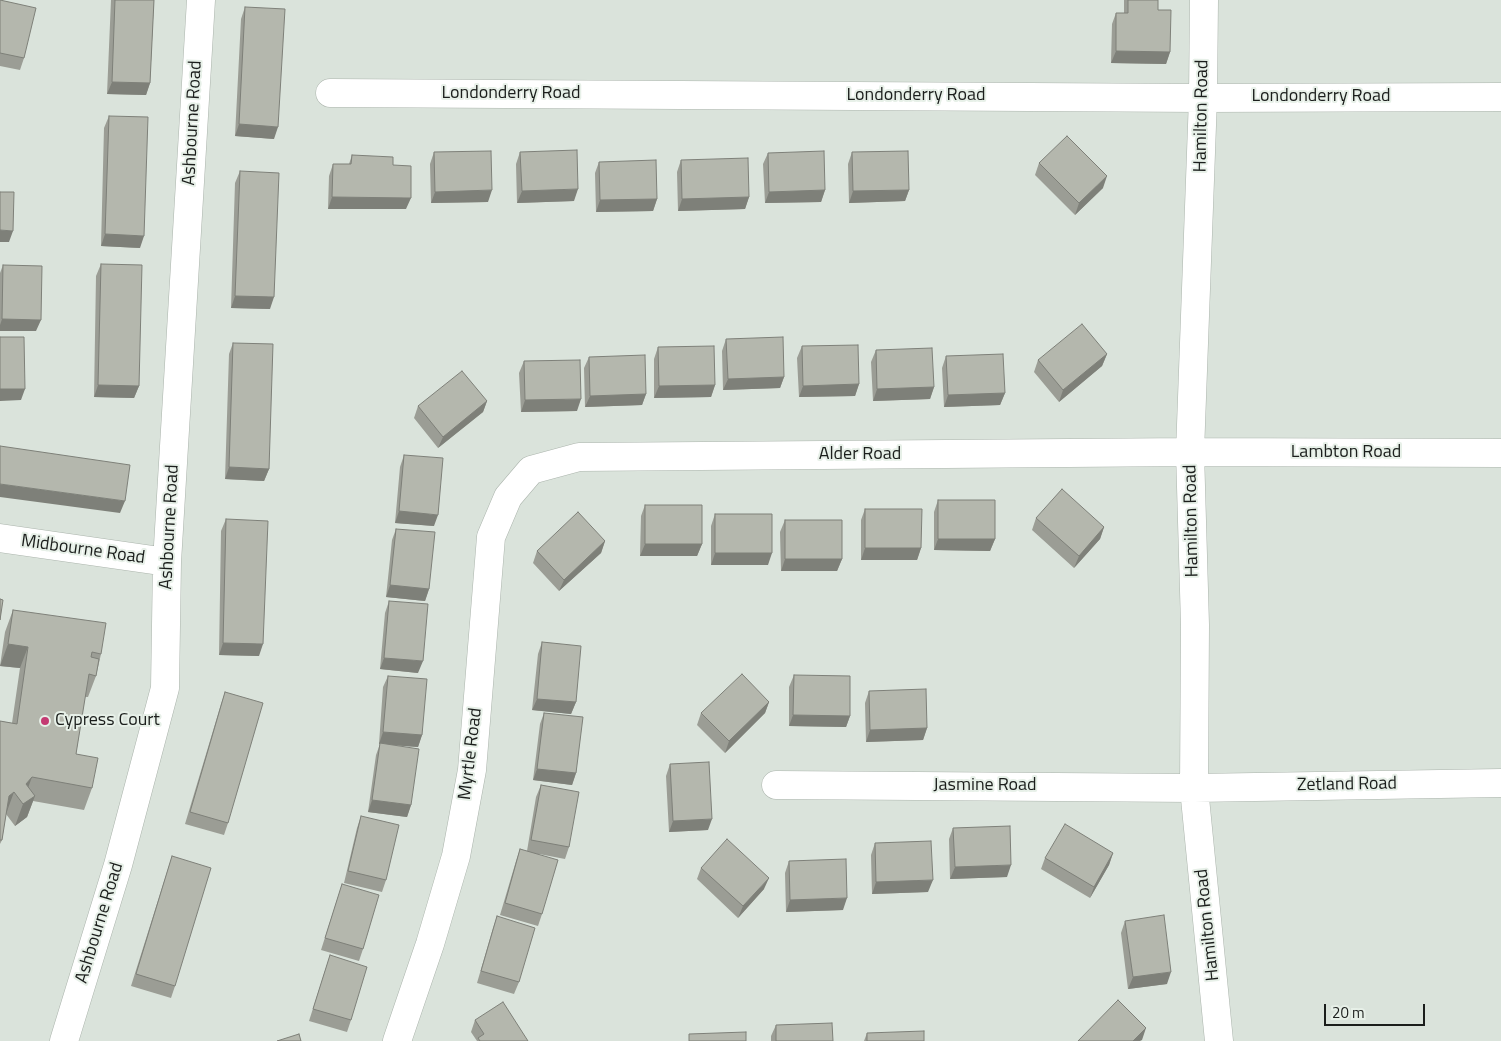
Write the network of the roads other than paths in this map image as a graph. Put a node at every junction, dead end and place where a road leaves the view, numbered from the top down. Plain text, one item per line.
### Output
1 (201, 0) edge
2 (1204, 0) edge
3 (330, 93) dead end
4 (1501, 97) edge
5 (1203, 98) junction
6 (1190, 452) junction
7 (1501, 452) edge
8 (531, 470) joint
9 (0, 538) edge
10 (167, 562) junction
11 (1501, 783) edge
12 (776, 785) dead end
13 (1194, 788) junction
14 (64, 1041) edge
15 (397, 1041) edge
16 (1219, 1041) edge

1 - 10 street, Ashbourne Road
2 - 5 street, Hamilton Road
3 - 5 street, Londonderry Road
4 - 5 street, Londonderry Road
5 - 6 street, Hamilton Road
6 - 7 street, Lambton Road
6 - 8 street, Alder Road
6 - 13 street, Hamilton Road
8 - 15 street, Myrtle Road
9 - 10 street, Midbourne Road
10 - 14 street, Ashbourne Road
11 - 13 street, Zetland Road
12 - 13 street, Jasmine Road
13 - 16 street, Hamilton Road

